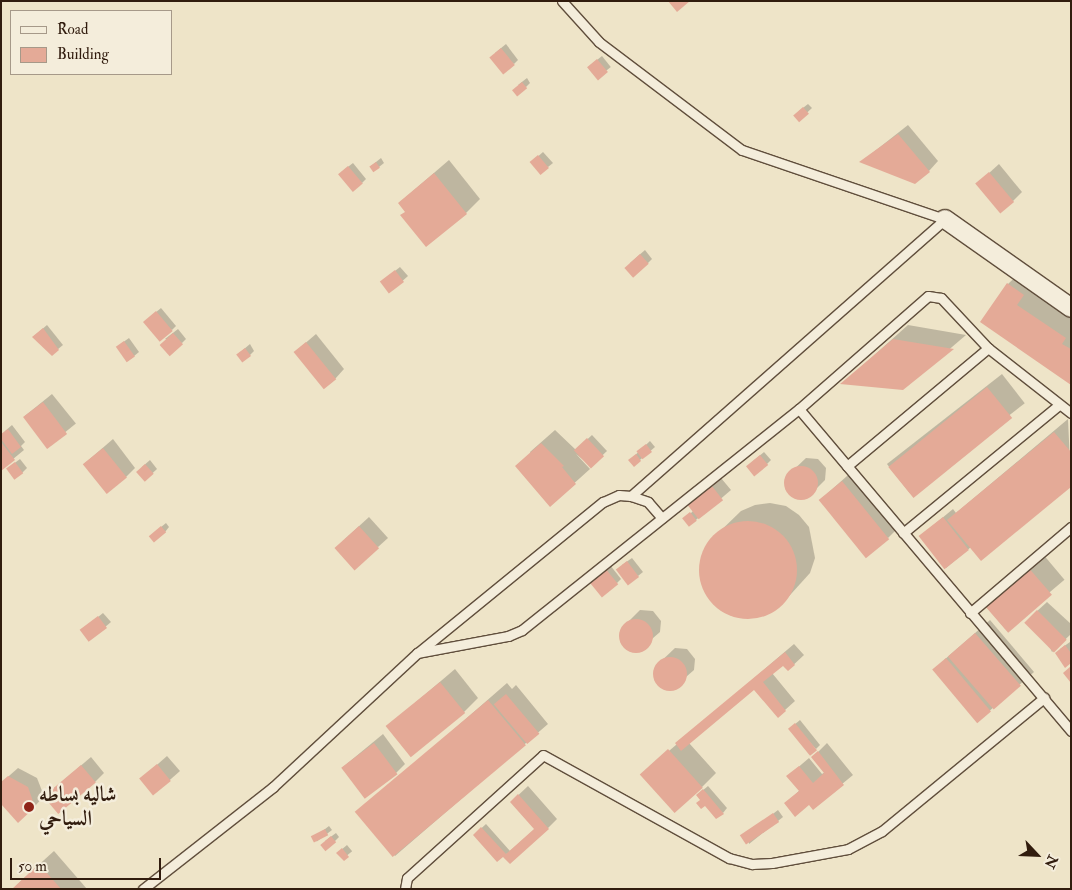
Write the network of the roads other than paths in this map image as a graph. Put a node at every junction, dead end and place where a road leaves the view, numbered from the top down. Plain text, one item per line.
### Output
1 (562, 1) edge
2 (945, 220) junction
3 (1071, 308) edge
4 (988, 348) junction
5 (1059, 405) junction
6 (799, 409) junction
7 (1071, 413) edge
8 (847, 466) junction
9 (632, 496) junction
10 (662, 518) junction
11 (1071, 527) edge
12 (903, 534) junction
13 (970, 613) junction
14 (417, 653) junction
15 (1044, 698) junction
16 (1071, 731) edge
17 (143, 889) edge
18 (405, 889) edge

1 - 2 lane
2 - 3 street
2 - 9 lane
4 - 5 lane
4 - 6 lane
4 - 8 lane
5 - 7 lane
5 - 12 lane
6 - 8 lane
6 - 10 lane
8 - 12 lane
9 - 10 lane
9 - 14 lane
10 - 14 lane
11 - 13 lane
12 - 13 lane
13 - 15 lane
14 - 17 lane
15 - 16 lane
15 - 18 lane

